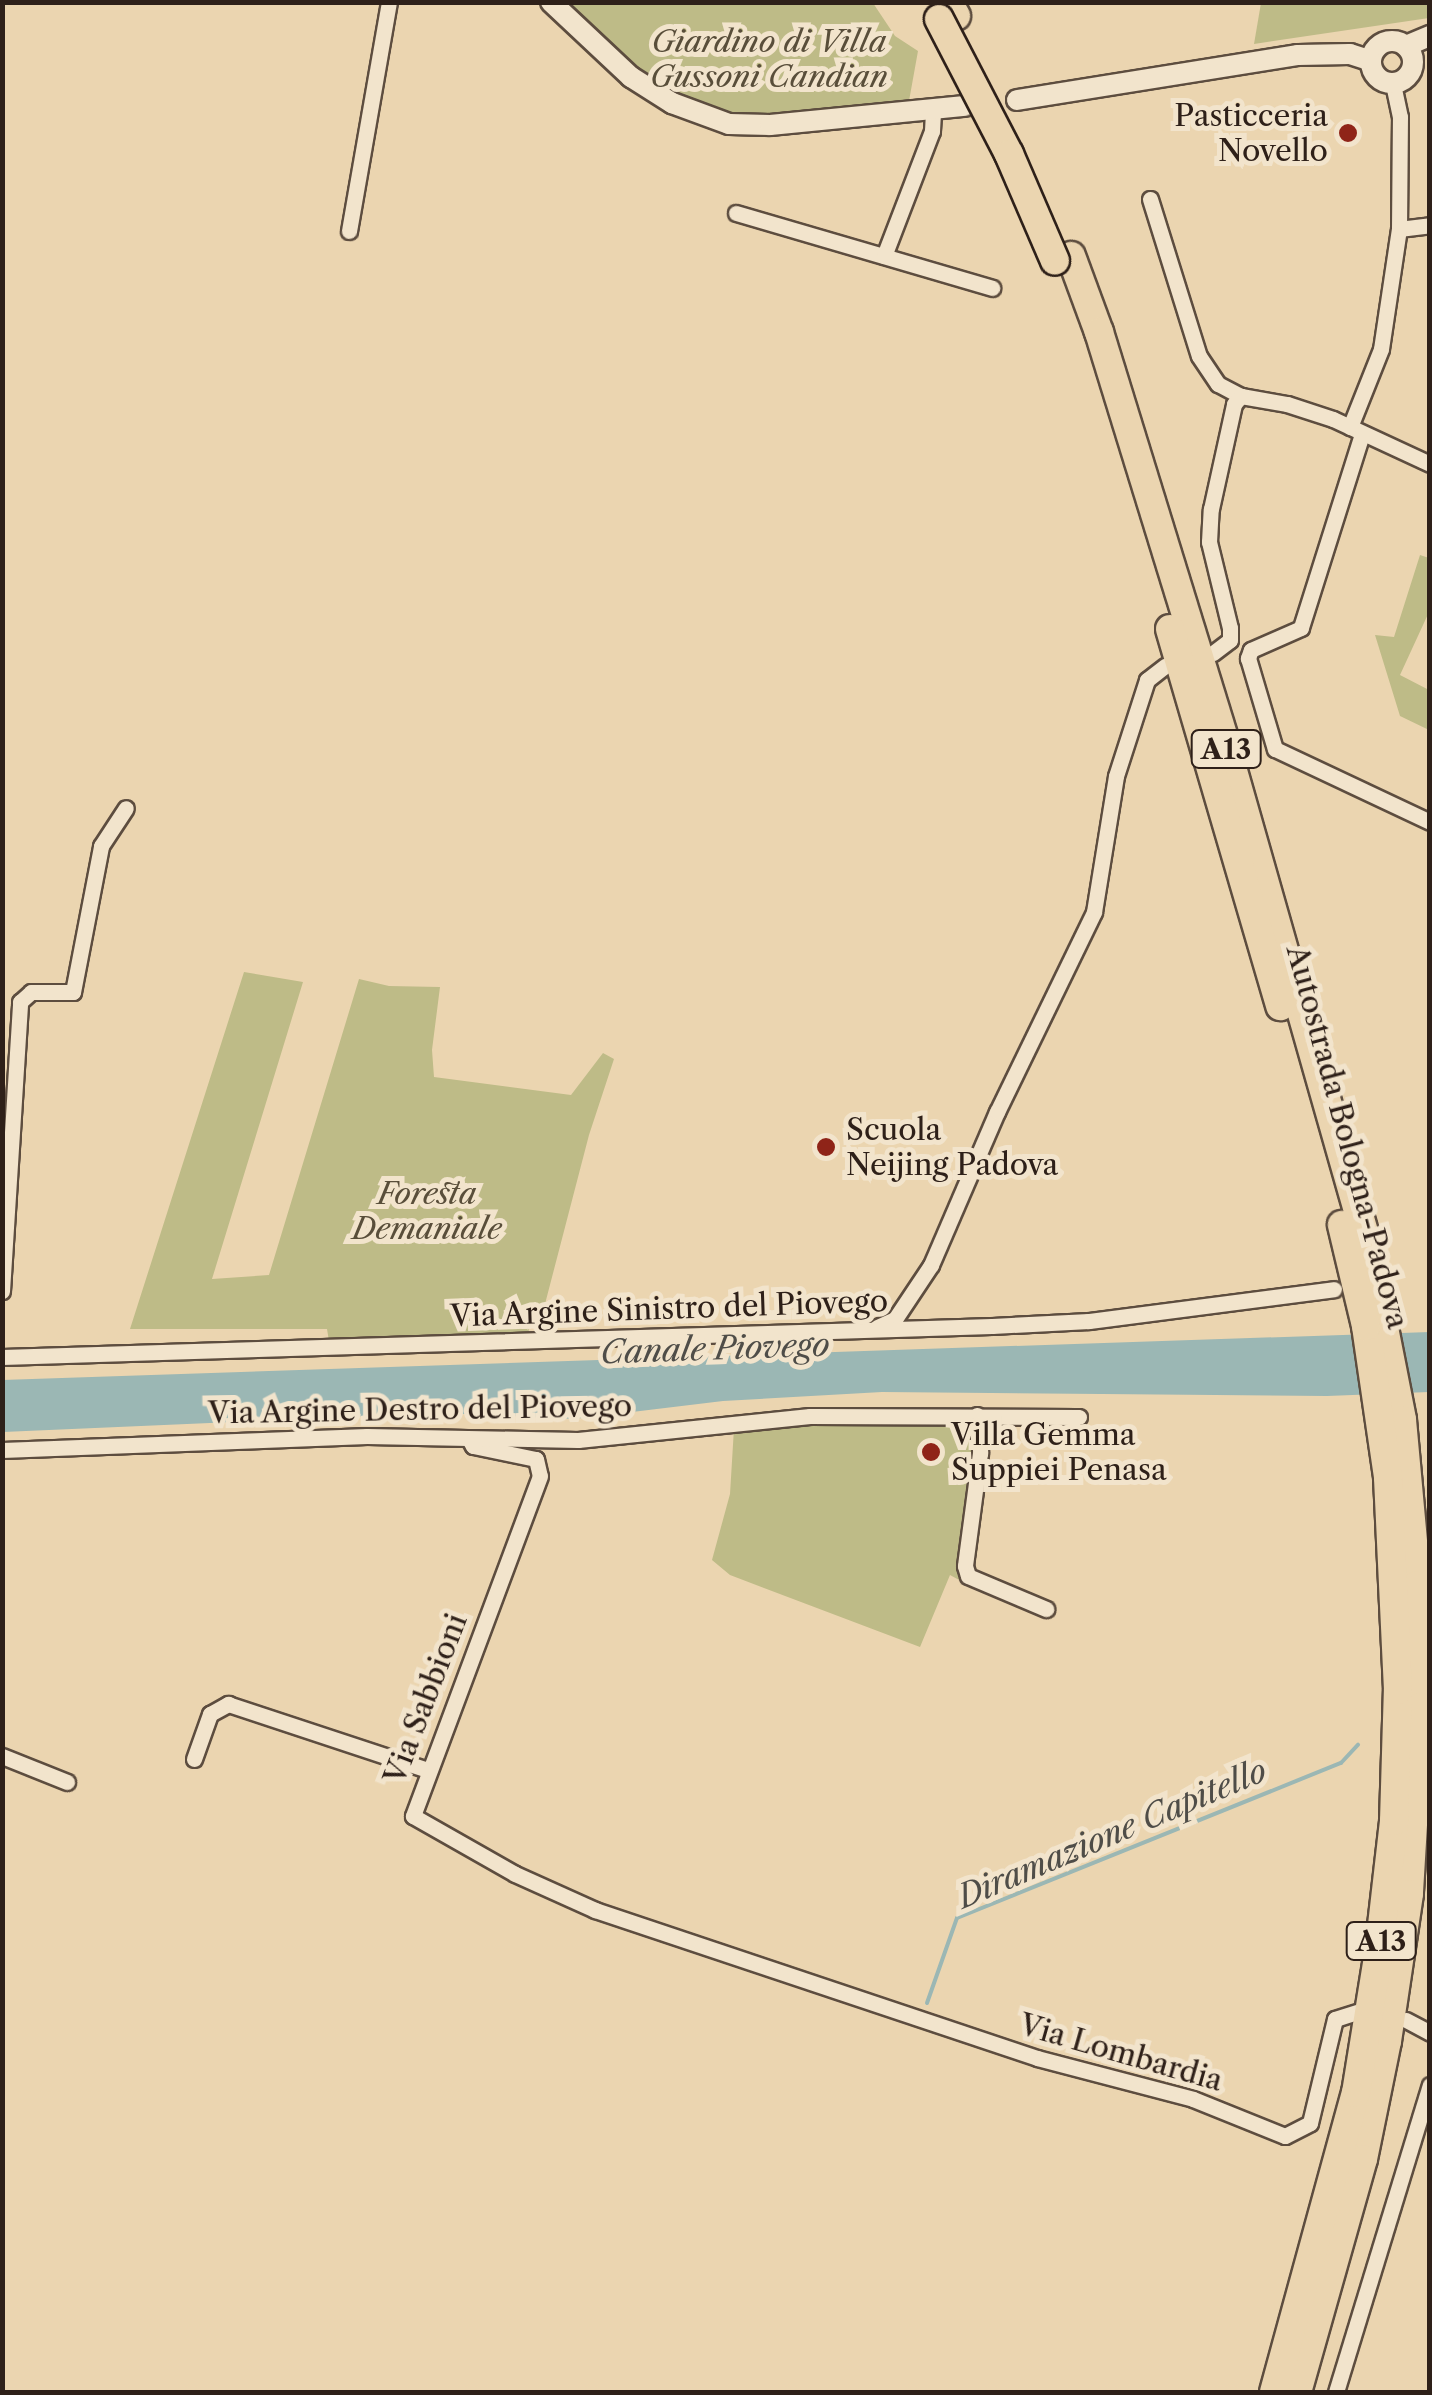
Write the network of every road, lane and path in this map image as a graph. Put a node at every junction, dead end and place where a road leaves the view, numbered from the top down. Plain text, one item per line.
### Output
1 (389, 2) edge
2 (551, 2) edge
3 (943, 10) edge
4 (1430, 36) edge
5 (1406, 46) junction
6 (1371, 62) junction
7 (1393, 82) junction
8 (1017, 100) dead end
9 (965, 106) dead end
10 (934, 110) junction
11 (1150, 200) dead end
12 (736, 213) dead end
13 (1430, 225) edge
14 (1399, 229) junction
15 (349, 231) dead end
16 (884, 256) junction
17 (992, 288) dead end
18 (1241, 396) junction
19 (1356, 430) junction
20 (1429, 462) edge
21 (1213, 653) dead end
22 (1165, 666) dead end
23 (126, 808) dead end
24 (1430, 822) edge
25 (1334, 1289) dead end
26 (2, 1290) edge
27 (863, 1329) junction
28 (2, 1357) edge
29 (978, 1415) junction
30 (1078, 1417) dead end
31 (469, 1438) junction
32 (2, 1450) edge
33 (1398, 1479) junction
34 (1046, 1609) dead end
35 (2, 1756) edge
36 (194, 1759) dead end
37 (427, 1770) junction
38 (67, 1782) dead end
39 (786, 1977) joint
40 (1359, 2011) dead end
41 (1406, 2020) dead end
42 (1430, 2032) edge
43 (1430, 2085) edge
44 (1274, 2392) edge
45 (1297, 2392) edge
46 (1336, 2392) edge

1 - 15 street
2 - 10 street
3 - 33 highway, Autostrada Bologna-Padova / A13, bridge
4 - 5 street
5 - 6 street
5 - 7 street
6 - 7 street
6 - 8 street
7 - 14 street
9 - 10 street
10 - 16 street
11 - 18 street
12 - 16 street
13 - 14 street
14 - 19 street
16 - 17 street
18 - 19 street
18 - 21 street
19 - 20 street
19 - 24 street
22 - 27 street
23 - 26 street
25 - 27 street, Via Argine Sinistro del Piovego
27 - 28 street, Via Argine Sinistro del Piovego
29 - 30 street, Via Argine Destro del Piovego
29 - 31 street, Via Argine Destro del Piovego
29 - 34 street
31 - 32 street, Via Argine Destro del Piovego
31 - 37 street, Via Sabbioni
33 - 44 highway, Autostrada Bologna-Padova / A13
33 - 45 highway, Autostrada Bologna-Padova / A13
35 - 38 street
36 - 37 street
37 - 39 street, Via Sabbioni
39 - 40 street, Via Lombardia
41 - 42 street
43 - 46 street

